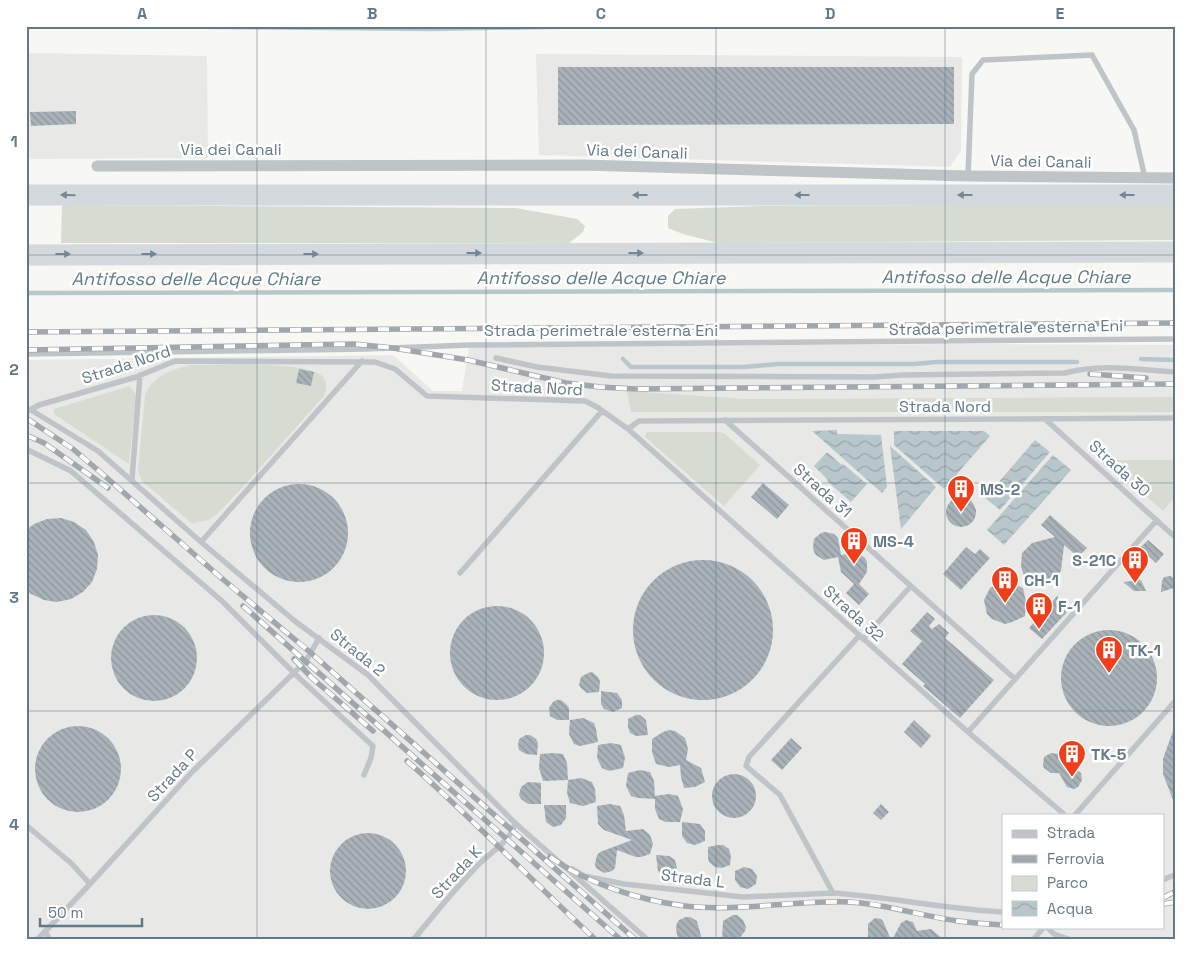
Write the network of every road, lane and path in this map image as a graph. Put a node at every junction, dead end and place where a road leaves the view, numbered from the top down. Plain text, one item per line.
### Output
1 (97, 166) dead end
2 (968, 176) junction
3 (1145, 178) junction
4 (1176, 178) edge
5 (26, 195) edge
6 (1176, 195) edge
7 (1176, 252) edge
8 (26, 254) edge
9 (1176, 339) edge
10 (26, 354) edge
11 (496, 358) dead end
12 (362, 362) junction
13 (1176, 372) edge
14 (140, 376) junction
15 (28, 411) edge
16 (602, 411) junction
17 (1176, 418) edge
18 (1045, 419) junction
19 (725, 420) junction
20 (628, 429) junction
21 (26, 449) edge
22 (132, 479) junction
23 (1157, 520) junction
24 (1176, 538) edge
25 (201, 542) junction
26 (460, 573) dead end
27 (910, 587) junction
28 (319, 638) junction
29 (861, 638) junction
30 (294, 673) junction
31 (1015, 679) junction
32 (1176, 700) edge
33 (968, 732) junction
34 (364, 775) dead end
35 (1064, 814) edge
36 (1076, 814) edge
37 (515, 823) junction
38 (26, 825) edge
39 (556, 859) junction
40 (1176, 874) edge
41 (1164, 880) edge
42 (90, 884) junction
43 (833, 893) junction
44 (1002, 912) edge
45 (1045, 928) edge
46 (1047, 928) edge
47 (45, 931) junction
48 (37, 940) edge
49 (50, 940) edge
50 (413, 940) edge
51 (648, 940) edge
52 (1033, 940) edge
53 (1071, 940) edge

1 - 2 street, Via dei Canali
2 - 3 street, Via dei Canali
2 - 3 lane
3 - 4 street, Via dei Canali
6 -> 5 highway
8 -> 7 highway
9 - 10 lane, Strada perimetrale esterna Eni
11 - 13 lane
12 - 14 lane, Strada Nord
12 - 16 lane, Strada Nord
12 - 25 lane
14 - 15 lane, Strada Nord
14 - 22 lane
15 - 22 lane, Strada 2
16 - 20 lane, Strada Nord
16 - 26 lane
17 - 18 lane, Strada Nord
18 - 19 lane, Strada Nord
18 - 23 lane, Strada 30
19 - 20 lane, Strada Nord
19 - 27 lane, Strada 31
20 - 29 lane, Strada 32
21 - 30 lane
22 - 25 lane, Strada 2
23 - 24 lane, Strada 30
23 - 31 lane
25 - 28 lane, Strada 2
27 - 29 lane
27 - 31 lane, Strada 31
28 - 30 lane, Strada P
28 - 37 lane, Strada 2
29 - 33 lane, Strada 32
29 - 43 lane
30 - 34 lane
30 - 42 lane, Strada P
31 - 33 lane
32 - 36 lane
33 - 35 lane, Strada 32
37 - 39 lane, Strada 2
37 - 50 lane, Strada K
38 - 42 lane
39 - 43 lane, Strada L
39 - 51 lane, Strada 2
40 - 41 lane
42 - 47 lane, Strada P
43 - 44 lane, Strada L
45 - 52 lane
46 - 53 lane
47 - 48 lane, Strada P
47 - 49 lane

